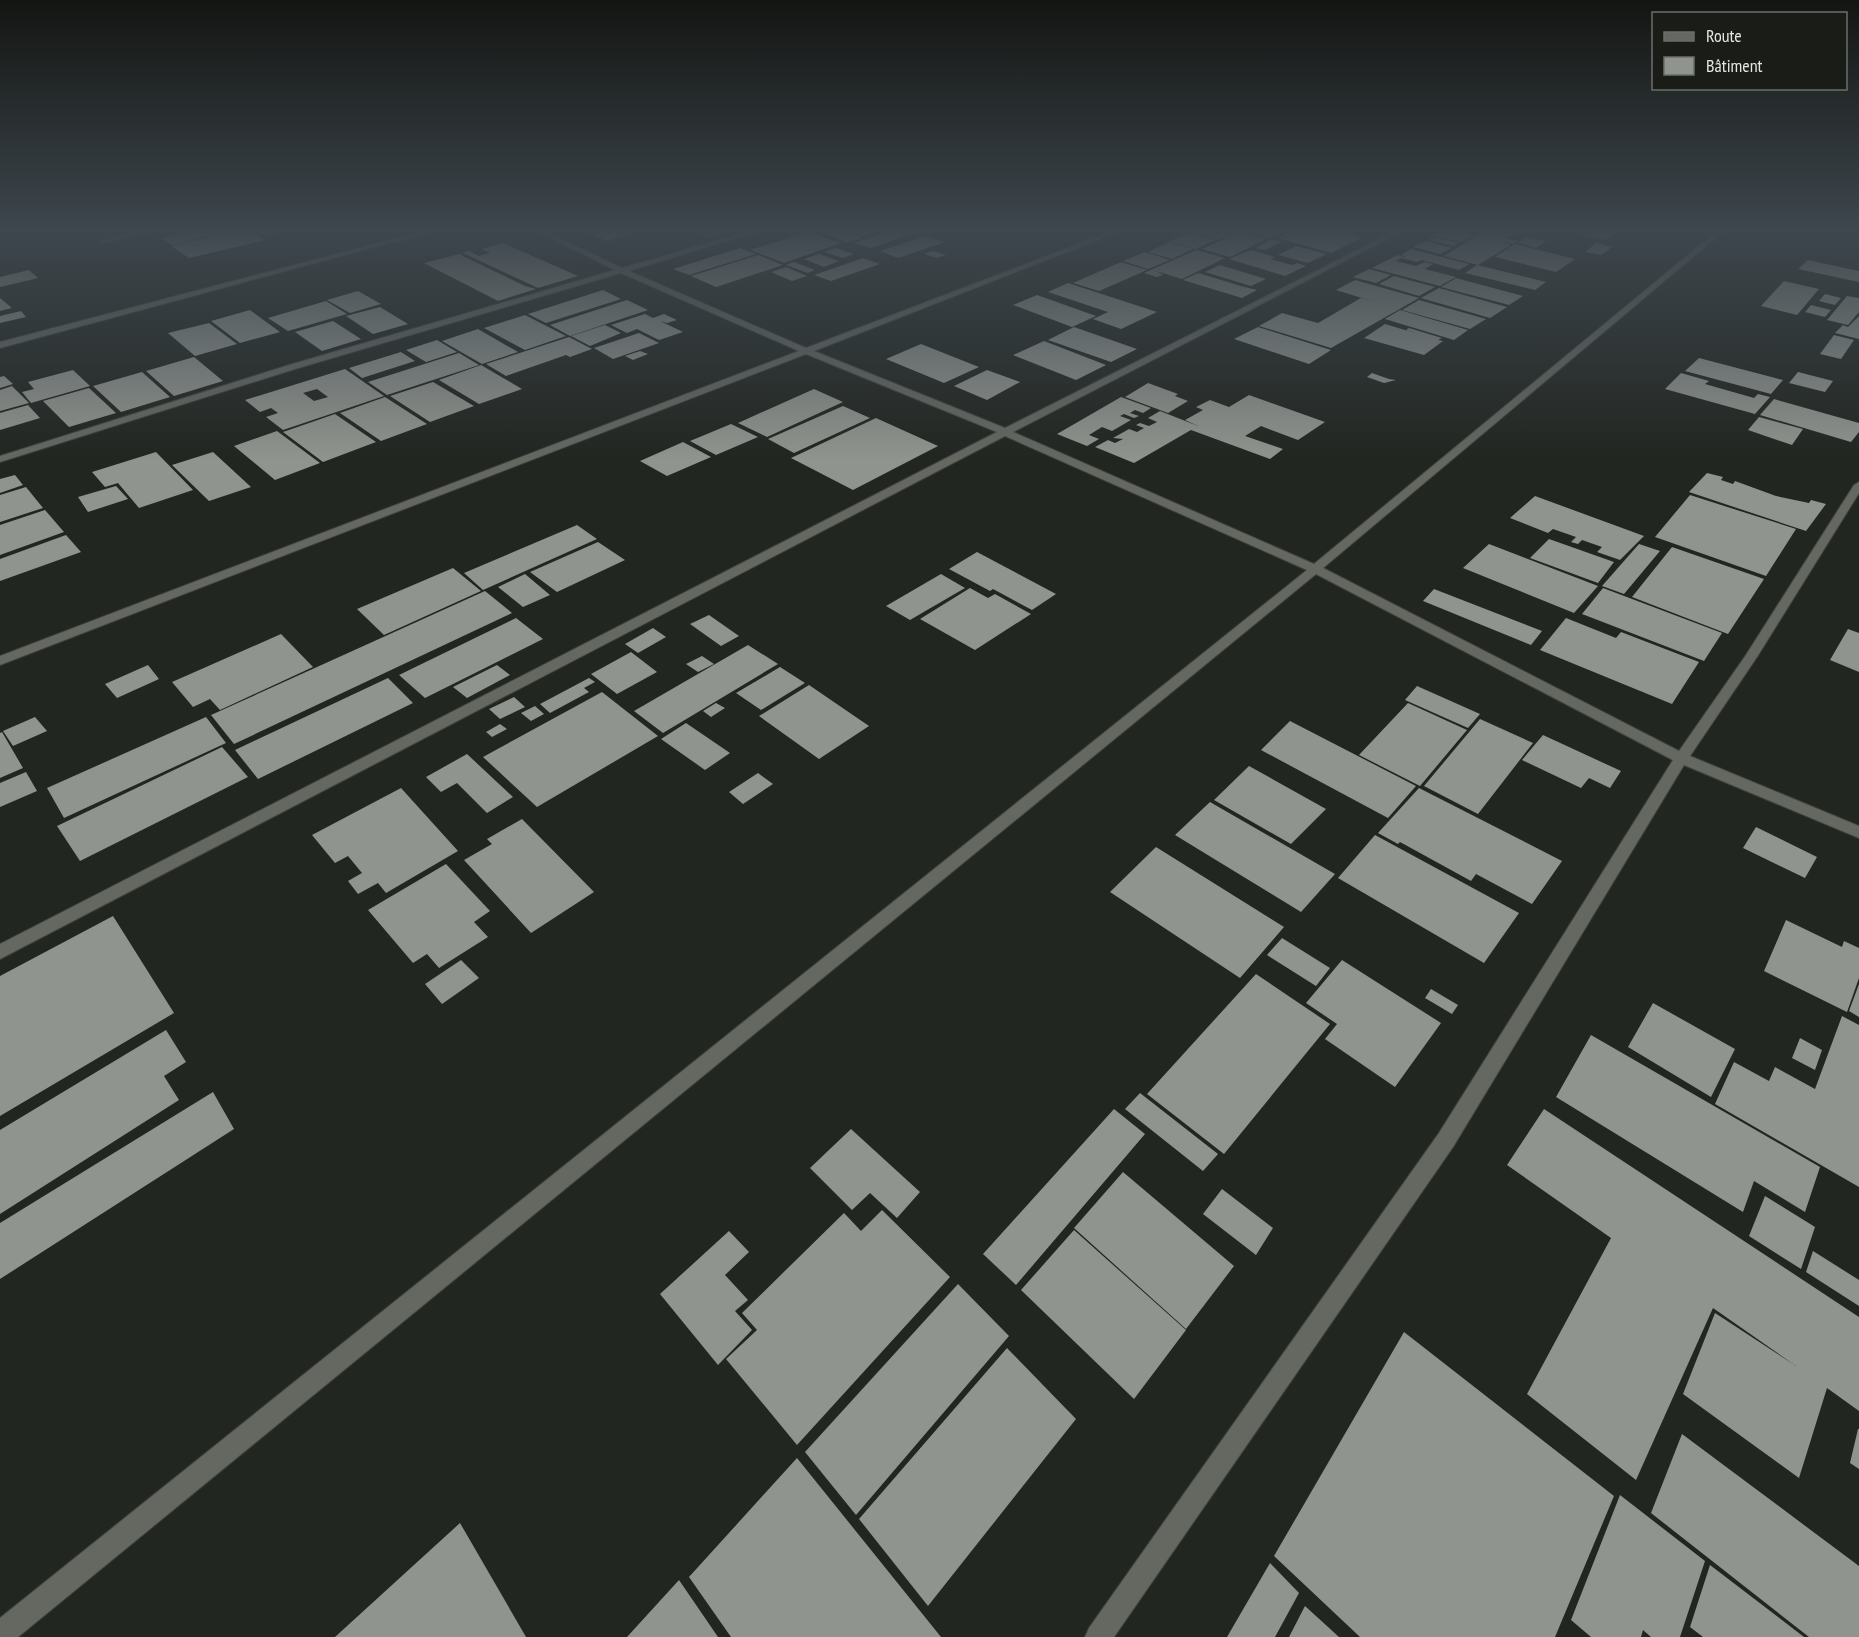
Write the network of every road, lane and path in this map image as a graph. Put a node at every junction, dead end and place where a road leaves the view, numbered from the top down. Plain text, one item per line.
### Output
1 (142, 307) edge
2 (495, 307) edge
3 (706, 307) edge
4 (919, 307) edge
5 (1250, 307) edge
6 (1630, 307) edge
7 (0, 345) edge
8 (806, 351) junction
9 (1005, 432) junction
10 (0, 459) edge
11 (1859, 485) edge
12 (1315, 570) junction
13 (0, 661) edge
14 (1681, 758) junction
15 (1859, 832) edge
16 (0, 952) edge
17 (0, 1635) edge
18 (1098, 1637) edge

1 - 7 street
2 - 10 street
3 - 8 street
4 - 8 street
5 - 9 street
6 - 12 street
8 - 9 street
8 - 13 street
9 - 12 street
9 - 16 street
11 - 14 street
12 - 14 street
12 - 17 street
14 - 15 street
14 - 18 street

